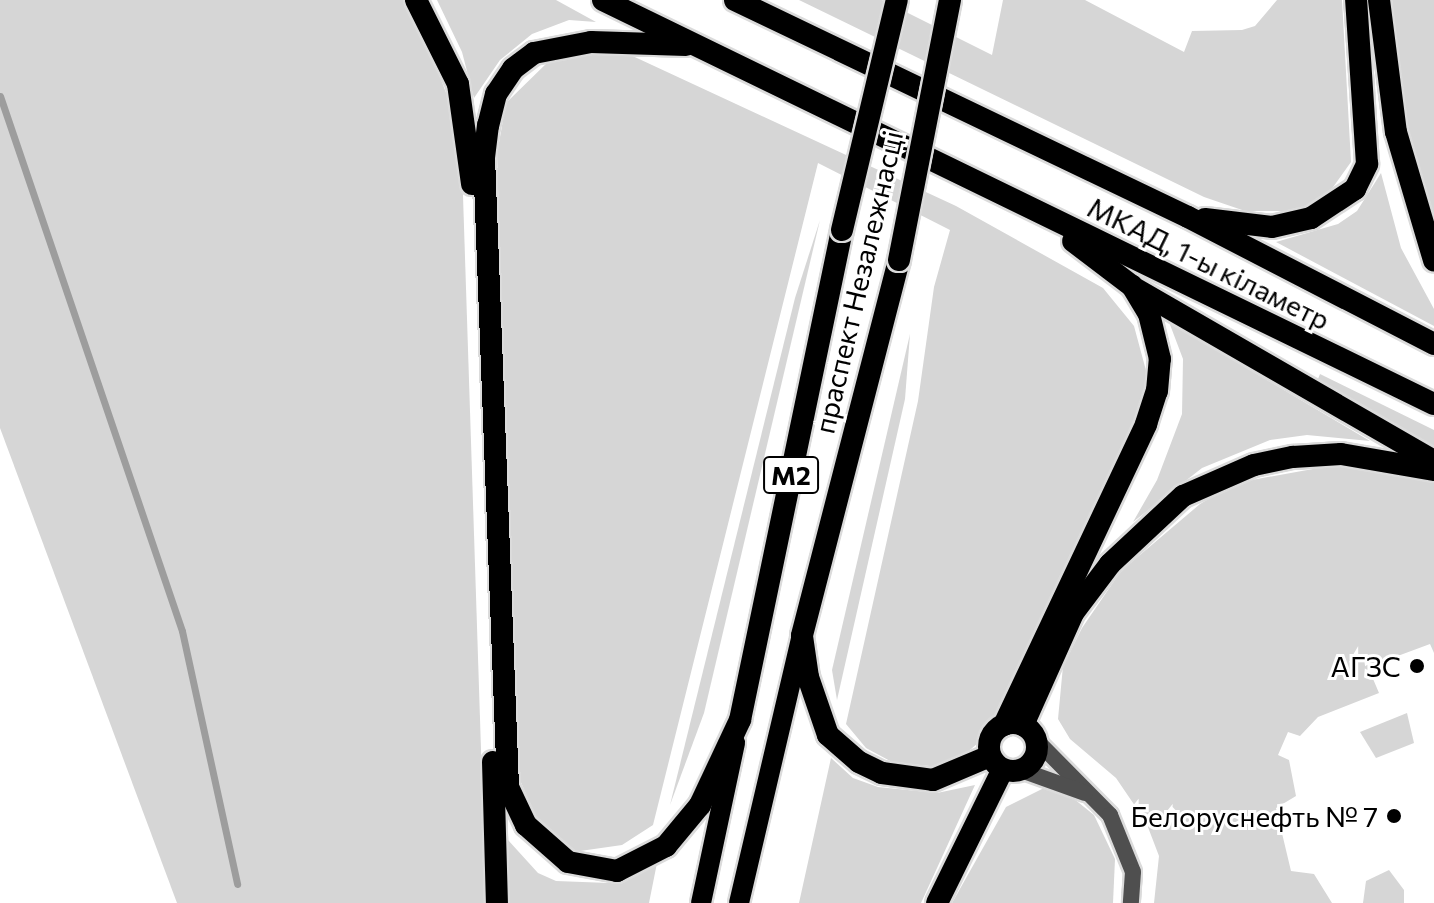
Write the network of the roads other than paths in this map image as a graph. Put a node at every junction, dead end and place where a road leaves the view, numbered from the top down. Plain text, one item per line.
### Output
1 (416, 0) edge
2 (603, 0) edge
3 (735, 0) edge
4 (897, 0) edge
5 (950, 0) edge
6 (1356, 0) edge
7 (1379, 0) edge
8 (686, 45) junction
9 (1037, 213) junction
10 (1188, 217) junction
11 (1434, 260) edge
12 (1132, 286) junction
13 (1434, 344) edge
14 (1434, 404) edge
15 (1434, 461) edge
16 (1434, 470) edge
17 (802, 636) junction
18 (740, 720) junction
19 (1021, 730) junction
20 (1005, 765) junction
21 (1098, 799) junction
22 (497, 903) edge
23 (701, 903) edge
24 (739, 903) edge
25 (937, 903) edge
26 (1131, 903) edge

1 - 22 highway
2 - 8 highway, МКАД, 1-ы кіламетр
3 - 10 highway, МКАД, 1-ы кіламетр
4 - 18 highway, праспект Незалежнасці / М2, bridge
5 - 17 highway, праспект Незалежнасці / М2, bridge
6 - 10 highway
7 - 11 highway
8 - 9 highway, МКАД, 1-ы кіламетр
8 - 18 highway
9 - 12 highway
9 - 14 highway, МКАД, 1-ы кіламетр
10 - 13 highway, МКАД, 1-ы кіламетр
12 - 15 highway
12 - 19 highway
16 - 19 highway
17 - 20 highway
17 - 24 main road, праспект Незалежнасці / М2
18 - 23 main road, праспект Незалежнасці / М2
19 - 20 highway
19 - 20 highway
19 - 21 street
20 - 21 street
20 - 25 highway
21 - 26 street

